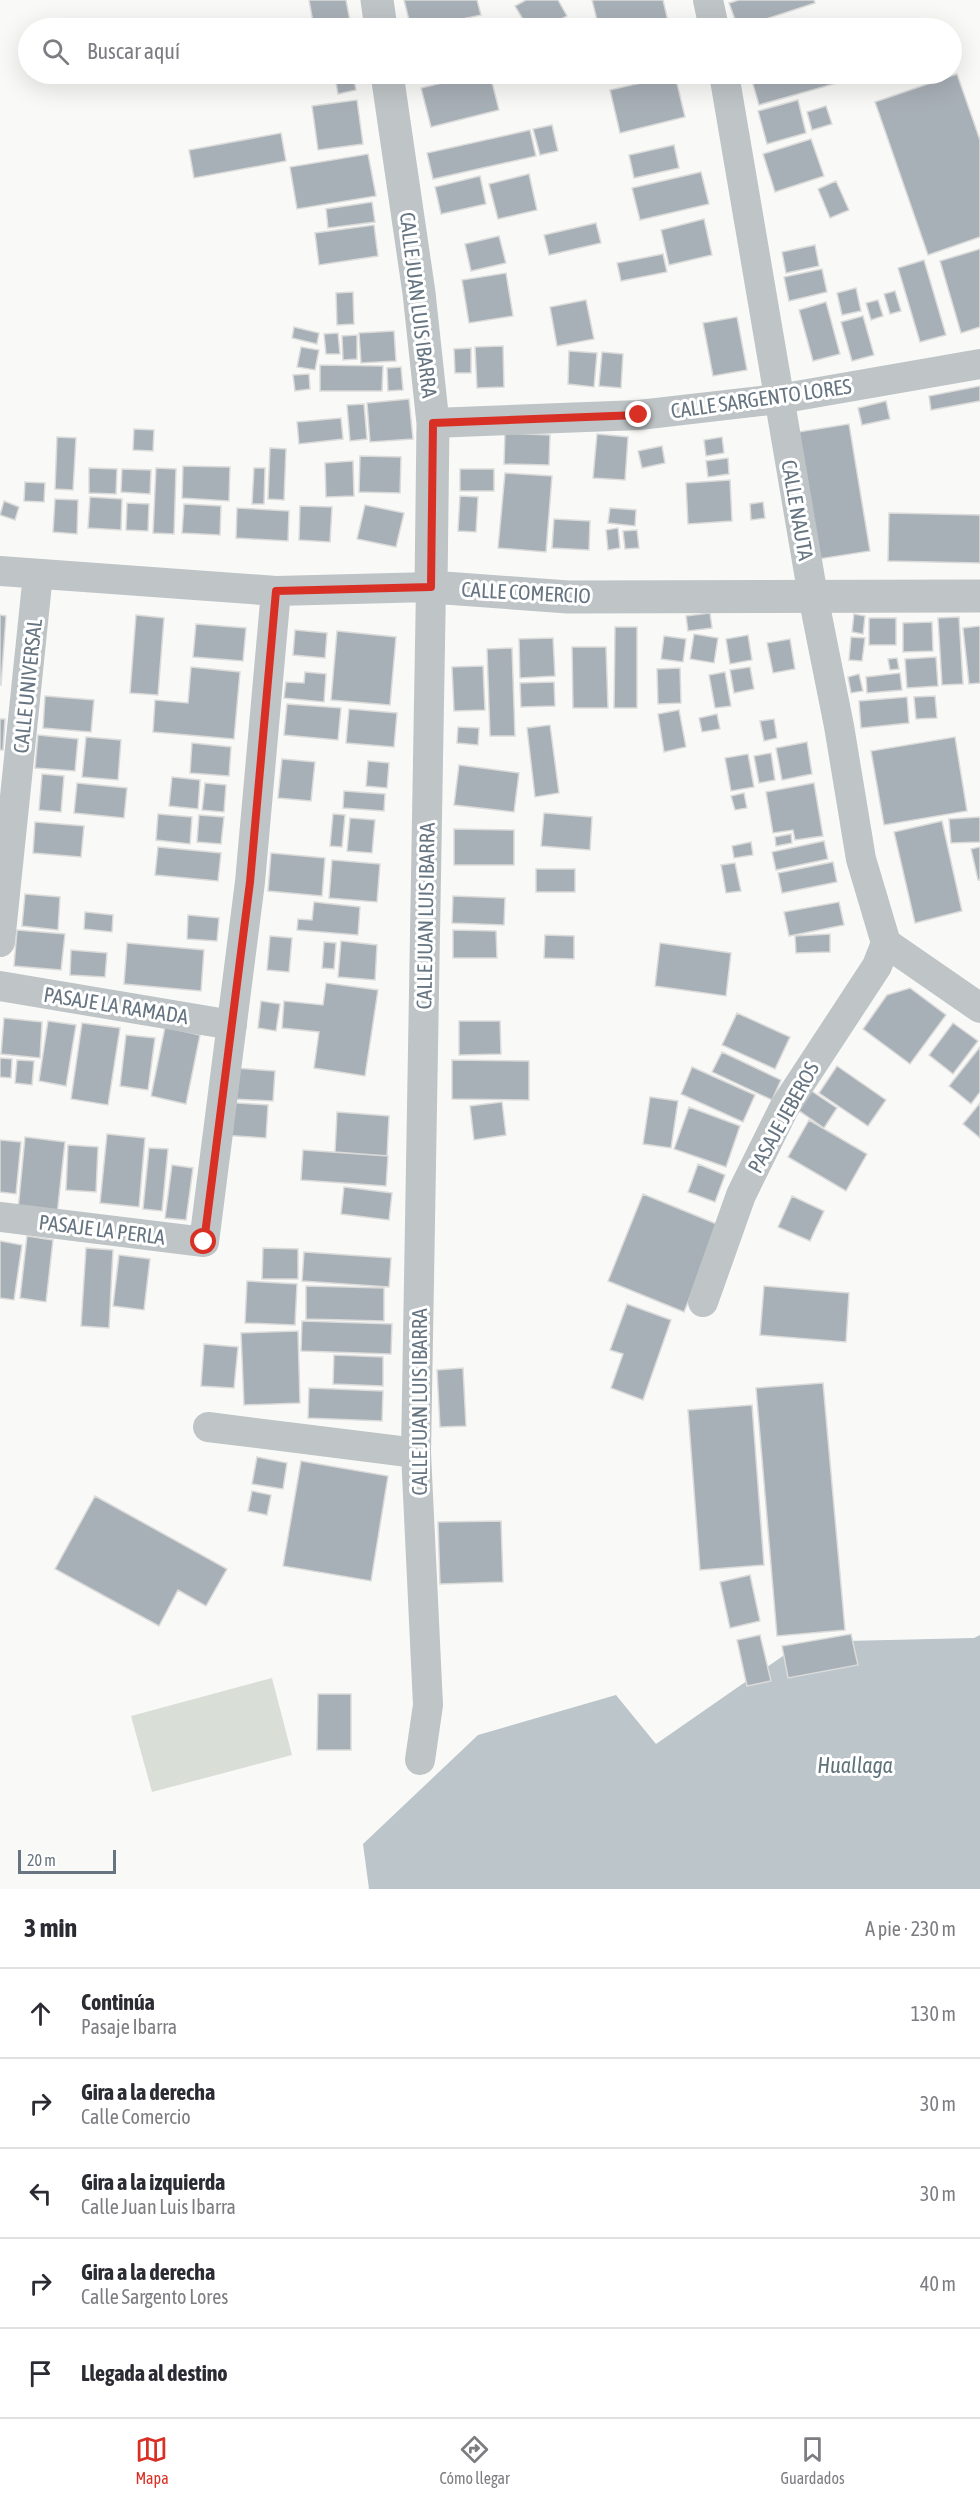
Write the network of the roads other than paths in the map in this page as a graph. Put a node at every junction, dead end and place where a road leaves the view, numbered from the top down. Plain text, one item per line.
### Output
1 (377, 0) edge
2 (708, 0) edge
3 (380, 18) edge
4 (712, 18) edge
5 (388, 84) edge
6 (726, 84) edge
7 (980, 364) edge
8 (779, 399) junction
9 (433, 423) junction
10 (0, 571) edge
11 (38, 574) junction
12 (431, 587) junction
13 (276, 591) junction
14 (813, 596) junction
15 (980, 596) edge
16 (0, 942) edge
17 (886, 943) junction
18 (0, 986) edge
19 (980, 1008) edge
20 (232, 1025) junction
21 (0, 1216) edge
22 (703, 1302) dead end
23 (208, 1427) dead end
24 (416, 1453) junction
25 (420, 1760) dead end

1 - 3 street
2 - 4 street
5 - 9 street, CALLE JUAN LUIS IBARRA
6 - 8 street, CALLE NAUTA
7 - 8 street, CALLE SARGENTO LORES
8 - 9 street, CALLE SARGENTO LORES
8 - 14 street, CALLE NAUTA
9 - 12 street, CALLE JUAN LUIS IBARRA
10 - 11 street, CALLE COMERCIO
11 - 13 street, CALLE COMERCIO
11 - 16 street, CALLE UNIVERSAL
12 - 13 street, CALLE COMERCIO
12 - 14 street, CALLE COMERCIO
12 - 24 street, CALLE JUAN LUIS IBARRA
13 - 20 street
14 - 15 street, CALLE COMERCIO
14 - 17 street, CALLE NAUTA
17 - 19 street
17 - 22 street, PASAJE JEBEROS
18 - 20 street, PASAJE LA RAMADA
20 - 21 street, PASAJE LA PERLA
23 - 24 street
24 - 25 street, CALLE JUAN LUIS IBARRA

